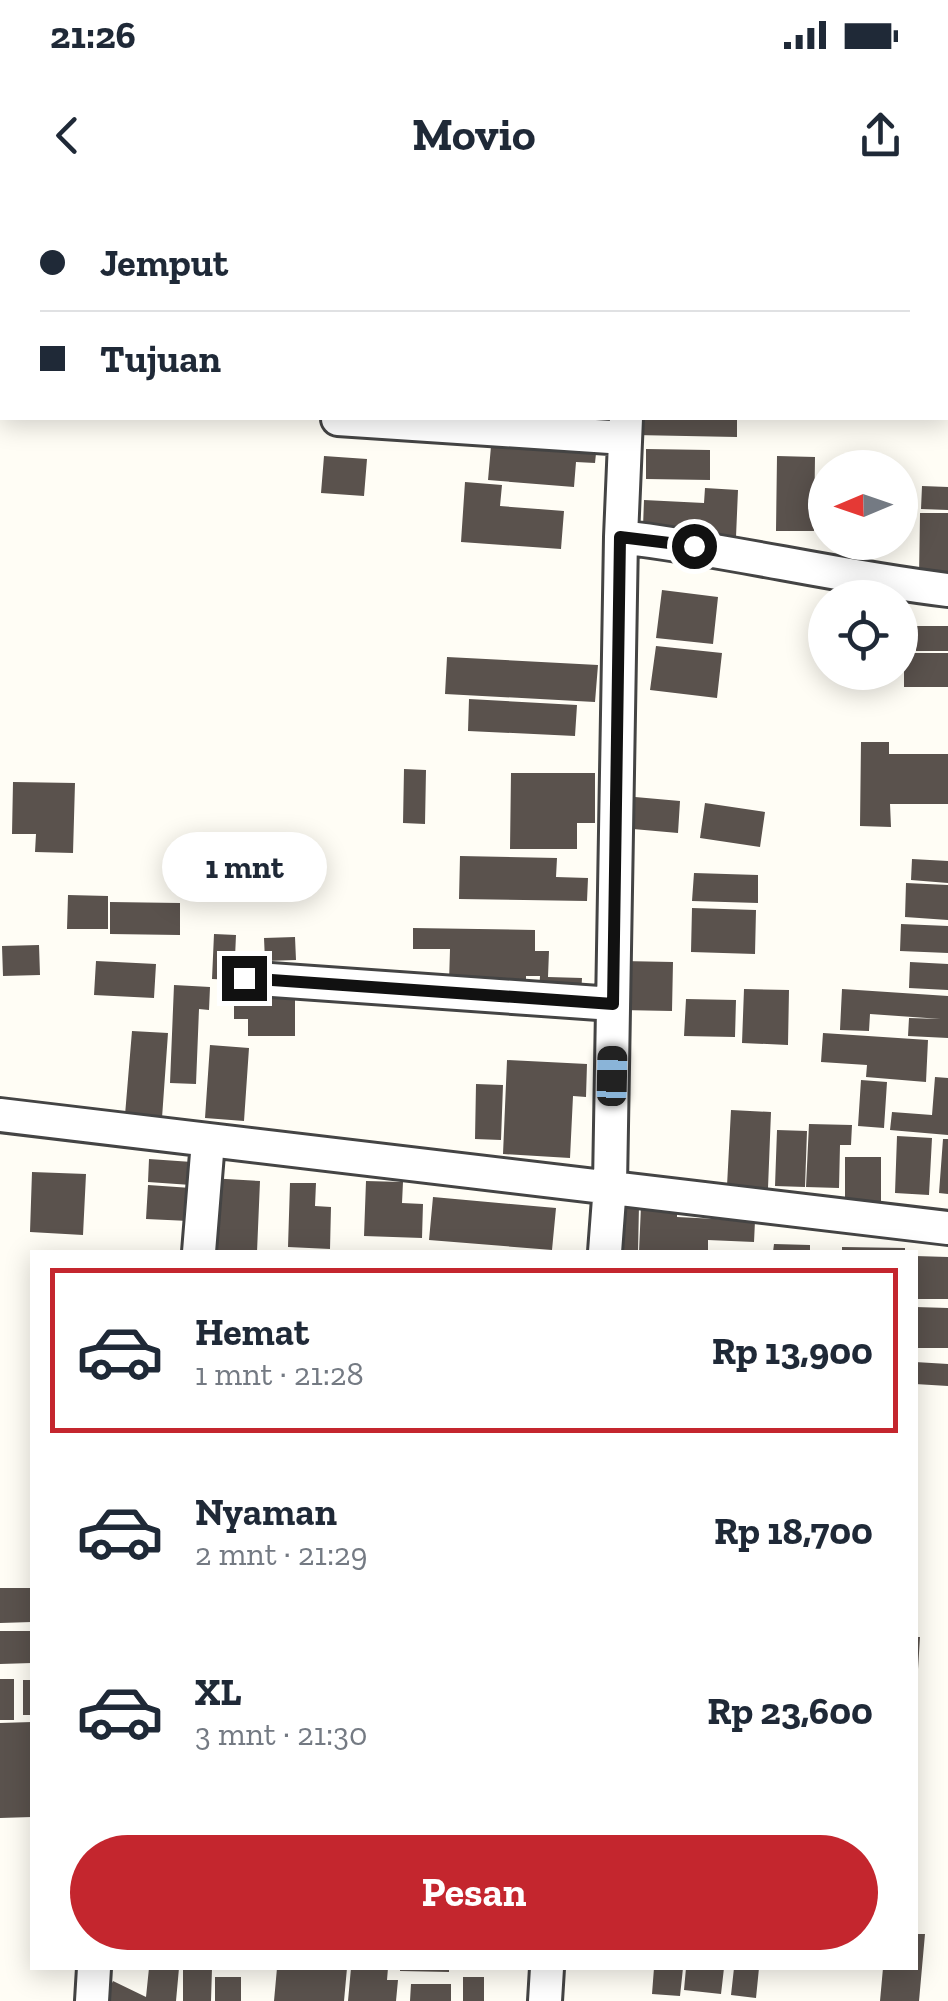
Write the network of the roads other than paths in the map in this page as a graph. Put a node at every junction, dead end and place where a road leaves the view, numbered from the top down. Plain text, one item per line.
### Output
1 (395, 420) edge
2 (625, 428) edge
3 (620, 537) junction
4 (948, 590) edge
5 (244, 978) dead end
6 (613, 1004) junction
7 (0, 1115) edge
8 (208, 1141) junction
9 (610, 1186) junction
10 (948, 1228) edge
11 (198, 1250) edge
12 (606, 1250) edge
13 (94, 1970) edge
14 (547, 1970) edge
15 (92, 2001) edge
16 (545, 2001) edge

1 - 2 street
2 - 3 street
3 - 4 street
3 - 6 street
5 - 6 street
6 - 9 street
7 - 8 street
8 - 9 street
8 - 11 street
9 - 10 street
9 - 12 street
13 - 15 street
14 - 16 street

